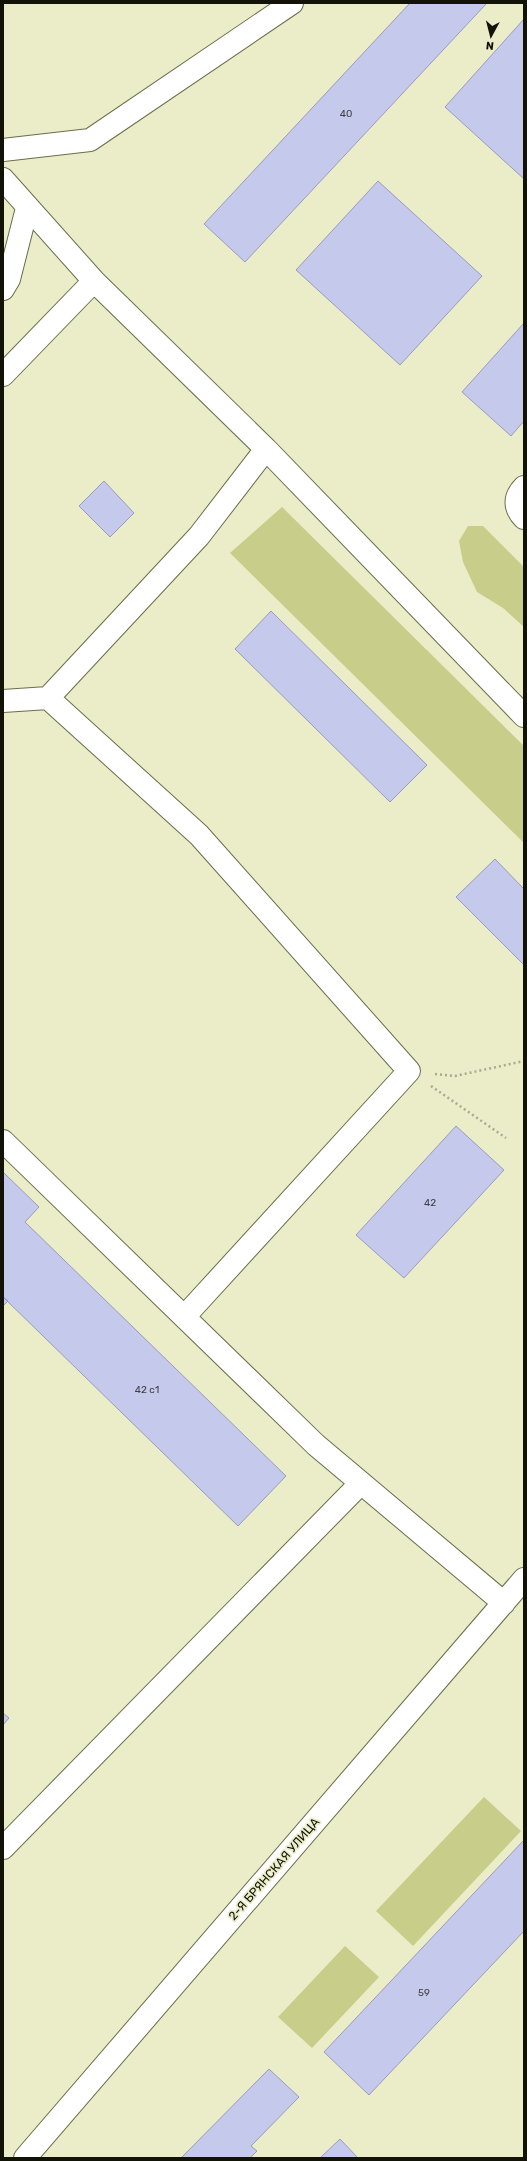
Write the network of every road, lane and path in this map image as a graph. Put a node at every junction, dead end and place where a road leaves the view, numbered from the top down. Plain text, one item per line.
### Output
1 (292, 3) edge
2 (3, 150) edge
3 (3, 179) edge
4 (27, 208) junction
5 (94, 281) junction
6 (3, 289) edge
7 (3, 375) edge
8 (266, 449) junction
9 (524, 487) edge
10 (524, 518) edge
11 (48, 698) junction
12 (3, 701) edge
13 (524, 716) edge
14 (524, 1061) edge
15 (409, 1071) junction
16 (506, 1138) dead end
17 (3, 1141) edge
18 (184, 1317) junction
19 (361, 1482) junction
20 (524, 1579) edge
21 (504, 1603) junction
22 (3, 1848) edge
23 (24, 2158) edge

1 - 2 street
3 - 4 street
4 - 5 street
4 - 6 street
5 - 7 street
5 - 8 street
8 - 11 street
8 - 13 street
9 - 10 street
11 - 12 street
11 - 15 street
14 - 15 path
15 - 16 path
15 - 18 street
17 - 18 street
18 - 19 street
19 - 21 street
19 - 22 street
20 - 21 street, 2-Я БРЯНСКАЯ УЛИЦА
21 - 23 street, 2-Я БРЯНСКАЯ УЛИЦА

